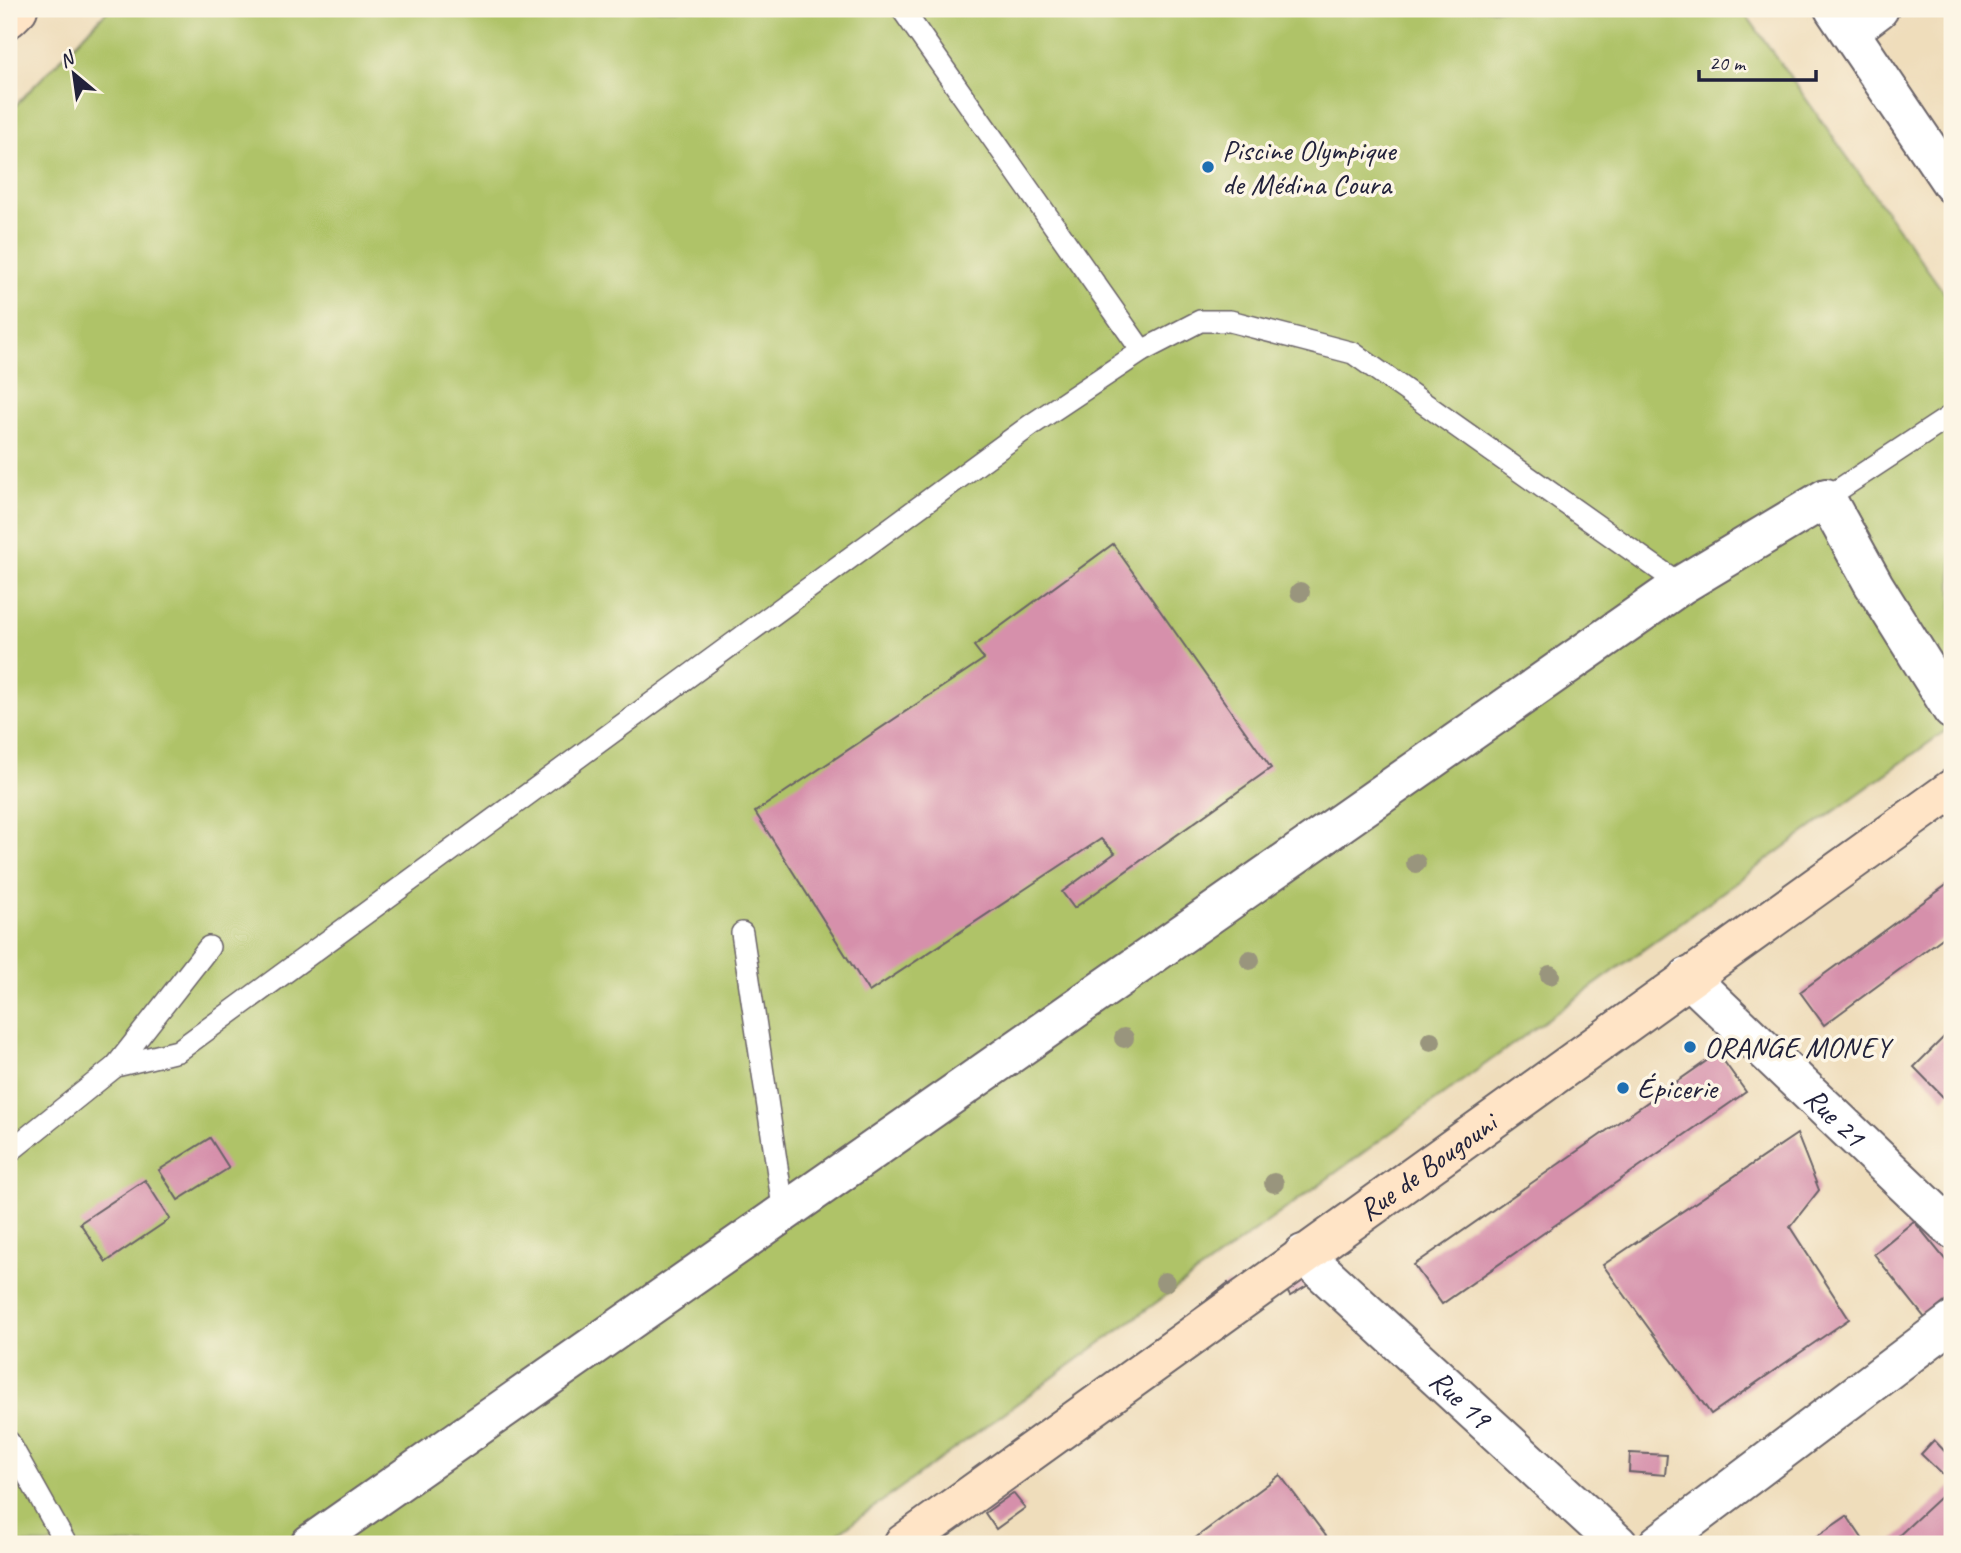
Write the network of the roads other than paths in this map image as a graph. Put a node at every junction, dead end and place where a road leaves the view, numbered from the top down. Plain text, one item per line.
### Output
1 (18, 9) edge
2 (902, 9) edge
3 (1855, 16) edge
4 (9, 18) edge
5 (1952, 184) edge
6 (1142, 351) junction
7 (1952, 415) edge
8 (1826, 498) junction
9 (1681, 585) junction
10 (1952, 709) edge
11 (1952, 789) edge
12 (742, 933) dead end
13 (209, 947) dead end
14 (1688, 977) junction
15 (116, 1066) junction
16 (9, 1152) edge
17 (784, 1214) junction
18 (1952, 1229) edge
19 (1303, 1254) junction
20 (1952, 1322) edge
21 (9, 1442) edge
22 (66, 1544) edge
23 (310, 1544) edge
24 (903, 1544) edge
25 (1618, 1544) edge
26 (1658, 1544) edge

1 - 4 main road
2 - 6 lane
3 - 5 street
6 - 9 lane
6 - 15 lane
7 - 8 lane
8 - 9 street
8 - 10 street
9 - 17 street
11 - 14 main road, Rue de Bougouni
12 - 17 lane
13 - 15 lane
14 - 18 street, Rue 21
14 - 19 main road, Rue de Bougouni
15 - 16 lane
17 - 23 street
19 - 24 main road, Rue de Bougouni
19 - 25 street, Rue 19
20 - 26 street
21 - 22 lane

